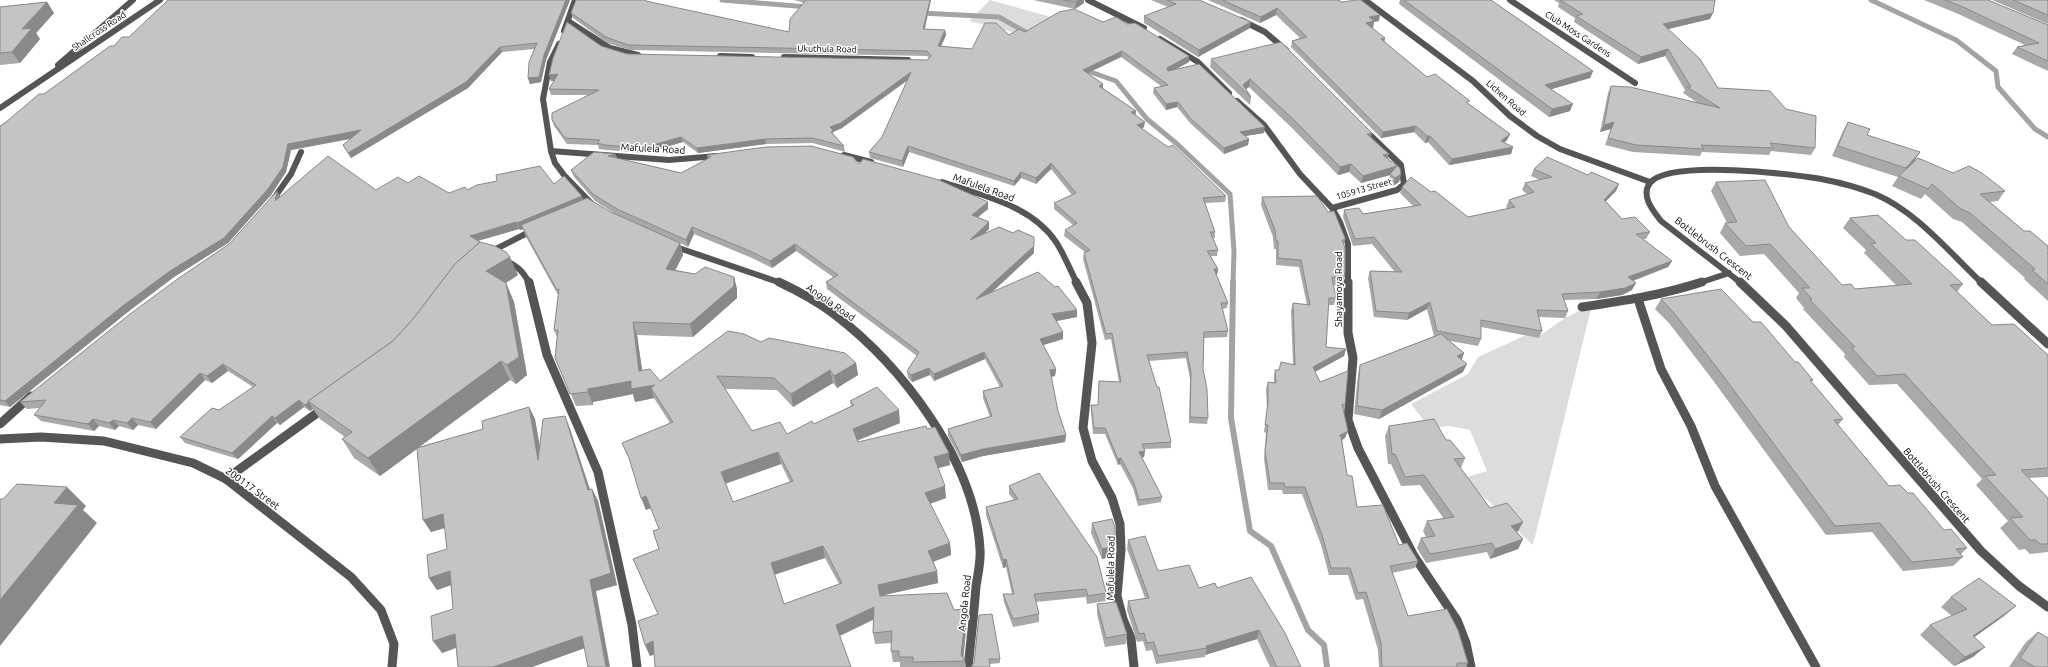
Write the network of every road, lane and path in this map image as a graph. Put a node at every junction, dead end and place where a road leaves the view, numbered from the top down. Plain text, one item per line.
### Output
1 (133, 0) edge
2 (160, 0) edge
3 (575, 0) edge
4 (1088, 0) edge
5 (1364, 0) edge
6 (1510, 0) edge
7 (1231, 16) edge
8 (568, 22) junction
9 (1290, 54) edge
10 (642, 56) edge
11 (711, 56) edge
12 (763, 57) edge
13 (777, 57) edge
14 (914, 61) edge
15 (47, 75) junction
16 (1636, 83) dead end
17 (0, 108) edge
18 (1360, 126) edge
19 (551, 151) junction
20 (302, 152) dead end
21 (834, 152) edge
22 (722, 155) edge
23 (881, 165) edge
24 (933, 180) edge
25 (1650, 182) junction
26 (592, 207) edge
27 (265, 208) edge
28 (1332, 208) junction
29 (540, 227) edge
30 (665, 243) edge
31 (1730, 273) junction
32 (1638, 299) junction
33 (1582, 306) dead end
34 (2048, 344) edge
35 (35, 392) edge
36 (329, 405) edge
37 (0, 424) edge
38 (0, 439) edge
39 (226, 479) junction
40 (2048, 607) edge
41 (1815, 665) edge
42 (392, 667) edge
43 (637, 667) edge
44 (968, 667) edge
45 (1134, 667) edge
46 (1471, 667) edge

1 - 15 street, Shallcross Road
2 - 15 street, Shallcross Road
3 - 8 street
4 - 28 street, Shayamoya Road
5 - 25 street, Lichen Road
6 - 16 street, Club Moss Gardens
7 - 9 street
8 - 10 street
8 - 19 street
11 - 12 street
13 - 14 street, Ukuthula Road
15 - 17 street, Shallcross Road
18 - 28 street, 105913 Street
19 - 22 street, Mafulela Road
19 - 26 street
20 - 27 street
21 - 23 street
24 - 45 street, Mafulela Road
25 - 31 street, Bottlebrush Crescent
25 - 34 street
28 - 46 street, Shayamoya Road
29 - 43 street
30 - 44 street, Angola Road
31 - 32 street
31 - 40 street, Bottlebrush Crescent
32 - 33 street
32 - 41 street
35 - 37 street
36 - 39 street
38 - 39 street, 200117 Street
39 - 42 street, 200117 Street

